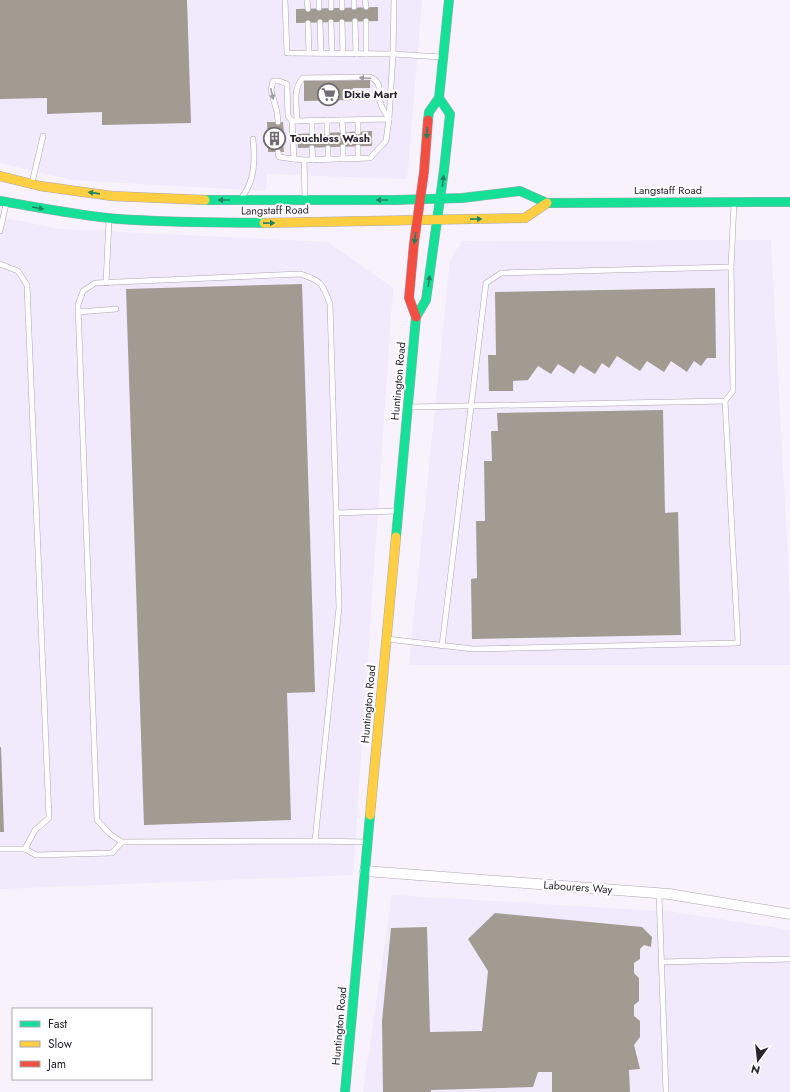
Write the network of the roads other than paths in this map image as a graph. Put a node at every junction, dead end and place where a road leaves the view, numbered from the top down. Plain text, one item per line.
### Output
1 (285, 0) edge
2 (307, 0) edge
3 (319, 0) edge
4 (330, 0) edge
5 (342, 0) edge
6 (354, 0) edge
7 (365, 0) edge
8 (394, 0) edge
9 (449, 0) edge
10 (354, 7) dead end
11 (366, 7) dead end
12 (319, 8) dead end
13 (331, 8) dead end
14 (342, 8) dead end
15 (308, 9) dead end
16 (355, 21) dead end
17 (366, 21) dead end
18 (320, 22) dead end
19 (331, 22) dead end
20 (342, 22) dead end
21 (308, 23) dead end
22 (309, 53) junction
23 (321, 53) junction
24 (332, 53) junction
25 (343, 53) junction
26 (356, 54) junction
27 (366, 54) junction
28 (393, 54) junction
29 (443, 57) junction
30 (439, 98) junction
31 (388, 119) junction
32 (327, 120) junction
33 (342, 120) junction
34 (358, 120) junction
35 (295, 121) junction
36 (312, 121) junction
37 (278, 122) dead end
38 (343, 132) dead end
39 (358, 132) dead end
40 (312, 133) dead end
41 (327, 133) dead end
42 (43, 136) dead end
43 (253, 139) dead end
44 (343, 147) dead end
45 (358, 147) dead end
46 (312, 148) dead end
47 (328, 148) dead end
48 (278, 152) dead end
49 (294, 159) junction
50 (328, 159) junction
51 (343, 159) junction
52 (358, 159) junction
53 (304, 160) junction
54 (313, 160) junction
55 (0, 176) edge
56 (32, 184) junction
57 (421, 199) junction
58 (440, 199) junction
59 (239, 200) junction
60 (306, 200) junction
61 (3, 202) edge
62 (734, 202) junction
63 (790, 202) edge
64 (547, 203) junction
65 (109, 218) junction
66 (418, 220) junction
67 (437, 220) junction
68 (0, 231) edge
69 (0, 264) edge
70 (731, 267) junction
71 (106, 283) junction
72 (116, 309) dead end
73 (78, 312) junction
74 (416, 317) junction
75 (725, 401) junction
76 (471, 406) junction
77 (408, 407) junction
78 (398, 511) junction
79 (336, 513) junction
80 (386, 639) junction
81 (442, 646) junction
82 (315, 841) junction
83 (122, 842) junction
84 (368, 842) junction
85 (0, 849) edge
86 (25, 849) junction
87 (365, 871) junction
88 (659, 893) junction
89 (790, 914) edge
90 (790, 959) edge
91 (662, 962) junction
92 (345, 1092) edge
93 (666, 1092) edge

1 - 22 lane
2 - 15 lane
3 - 12 lane
4 - 13 lane
5 - 14 lane
6 - 10 lane
7 - 11 lane
8 - 28 lane
9 - 29 main road, Huntington Road
16 - 26 lane
17 - 27 lane
18 - 23 lane
19 - 24 lane
20 - 25 lane
21 - 22 lane
22 - 23 lane
23 - 24 lane
24 - 25 lane
25 - 26 lane
26 - 27 lane
27 - 28 lane
28 - 29 lane
28 - 31 lane
29 - 30 main road, Huntington Road
30 -> 57 main road, Huntington Road
58 -> 30 main road, Huntington Road
31 - 34 lane
31 -> 35 lane
31 - 52 lane
32 - 33 lane
32 - 36 lane
32 - 41 lane
33 - 34 lane
33 - 38 lane
34 - 39 lane
35 - 36 lane
35 -> 37 lane
35 - 49 lane
36 - 40 lane
42 - 56 lane
43 - 59 lane
44 - 51 lane
45 - 52 lane
46 - 54 lane
47 - 50 lane
48 - 49 lane
49 - 53 lane
50 - 51 lane
50 - 54 lane
51 - 52 lane
53 - 54 lane
53 - 60 lane
55 - 56 main road, Langstaff Road
59 -> 56 main road, Langstaff Road
57 - 58 main road, Langstaff Road
57 -> 60 main road, Langstaff Road
57 - 66 main road, Huntington Road
58 - 64 main road, Langstaff Road
58 - 67 main road, Huntington Road
59 - 60 main road, Langstaff Road
61 -> 65 main road, Langstaff Road
61 - 68 lane
62 - 63 main road, Langstaff Road
62 - 64 main road, Langstaff Road
62 - 70 lane
67 -> 64 main road, Langstaff Road
65 -> 66 main road, Langstaff Road
65 - 71 lane
66 - 67 main road, Langstaff Road
66 -> 74 main road, Huntington Road
74 -> 67 main road, Huntington Road
69 - 86 lane
70 - 75 lane
70 - 76 lane
71 - 73 lane
71 - 79 lane
72 - 73 lane
73 - 83 lane
74 - 77 main road, Huntington Road
75 - 76 lane
75 - 81 lane
76 - 77 lane
76 - 81 lane
77 - 78 main road, Huntington Road
78 - 79 lane
78 - 80 main road, Huntington Road
79 - 82 lane
80 - 81 lane
80 - 84 main road, Huntington Road
82 - 83 lane
82 - 84 lane
83 - 86 lane
84 - 87 main road, Huntington Road
85 - 86 lane
87 - 88 street, Labourers Way
87 - 92 main road, Huntington Road
88 - 89 street, Labourers Way
88 - 91 lane
90 - 91 lane
91 - 93 lane

